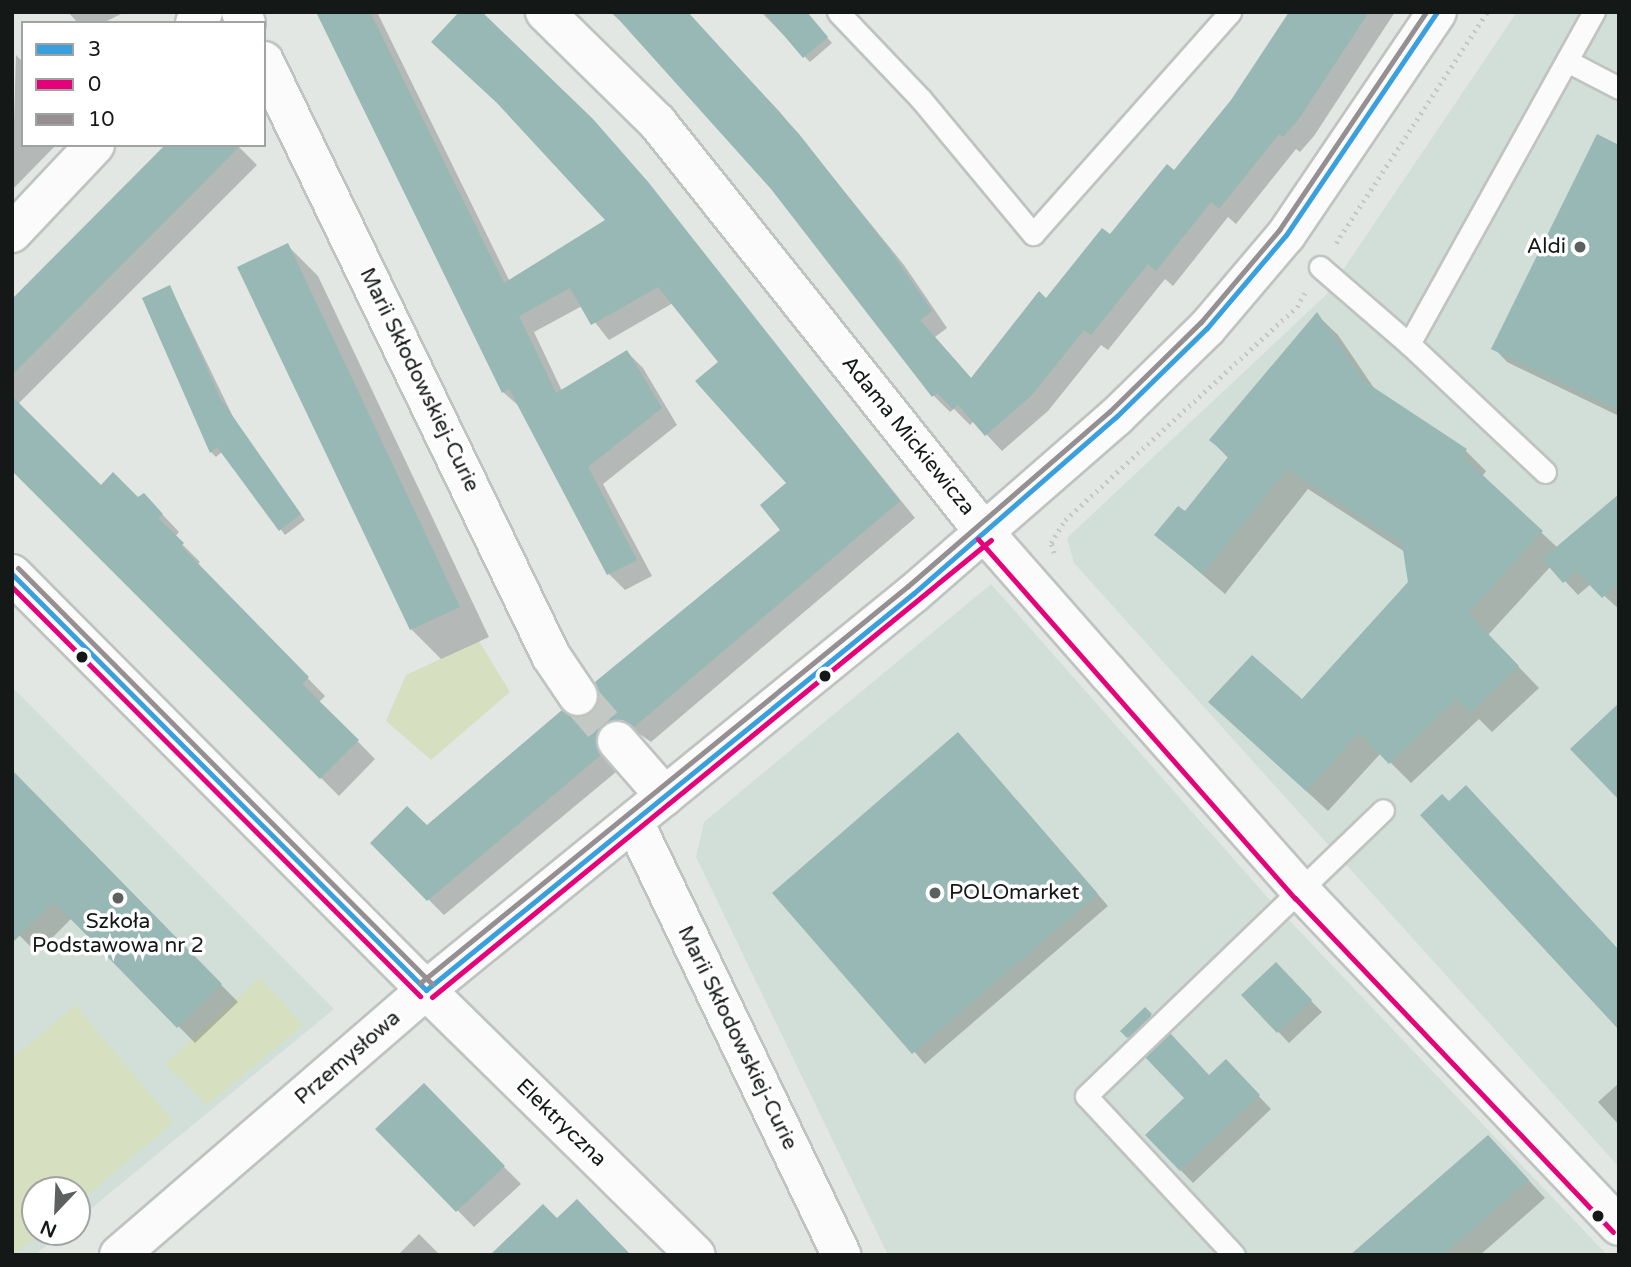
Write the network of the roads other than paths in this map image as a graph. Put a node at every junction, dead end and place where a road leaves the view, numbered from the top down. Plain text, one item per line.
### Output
1 (545, 12) edge
2 (838, 12) edge
3 (1230, 12) edge
4 (1437, 12) edge
5 (1594, 12) edge
6 (1567, 61) junction
7 (266, 65) edge
8 (1619, 88) edge
9 (93, 147) edge
10 (12, 233) edge
11 (1320, 267) dead end
12 (1409, 344) junction
13 (1545, 472) dead end
14 (985, 533) junction
15 (12, 574) edge
16 (578, 696) tunnel mouth
17 (617, 741) tunnel mouth
18 (665, 796) junction
19 (1383, 810) dead end
20 (634, 822) junction
21 (1302, 892) junction
22 (426, 990) junction
23 (1619, 1226) edge
24 (119, 1255) edge
25 (696, 1255) edge
26 (841, 1255) edge
27 (1234, 1255) edge

1 - 14 street, Adama Mickiewicza
2 - 3 lane
4 - 14 street, Przemysłowa
5 - 6 lane
6 - 8 lane
6 - 12 lane
7 - 16 street, Marii Skłodowskiej-Curie
9 - 10 street
11 - 12 lane
12 - 13 lane
14 - 18 street, Przemysłowa
14 - 21 street, Adama Mickiewicza
15 - 22 street, Elektryczna
17 - 18 street
18 - 20 street, Przemysłowa
19 - 21 lane
20 - 22 street, Przemysłowa
20 - 26 street, Marii Skłodowskiej-Curie
21 - 23 street, Adama Mickiewicza
21 - 27 lane
22 - 24 street, Przemysłowa
22 - 25 street, Elektryczna

